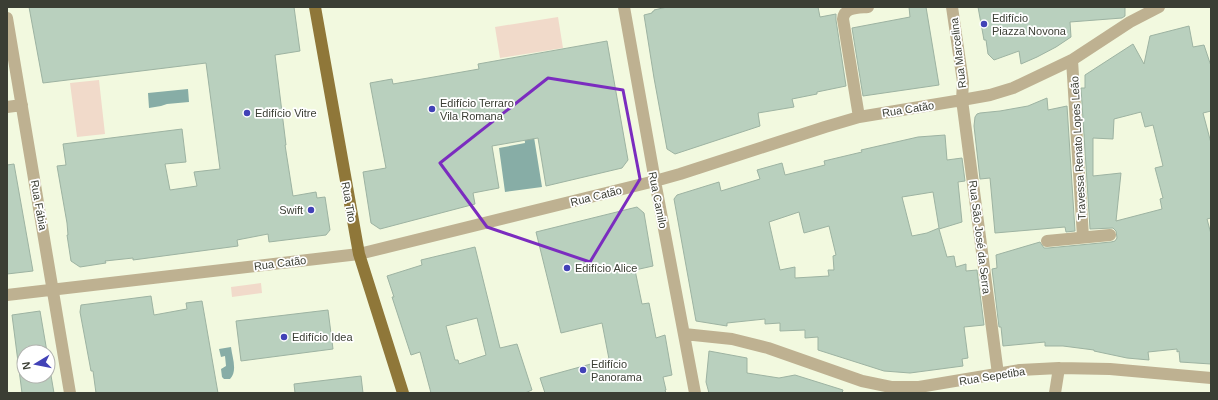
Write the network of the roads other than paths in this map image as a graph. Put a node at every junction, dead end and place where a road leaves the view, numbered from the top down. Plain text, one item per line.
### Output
1 (315, 7) edge
2 (624, 7) edge
3 (868, 7) edge
4 (952, 7) edge
5 (1159, 7) edge
6 (7, 18) edge
7 (1072, 60) junction
8 (962, 100) junction
9 (22, 105) junction
10 (7, 107) edge
11 (859, 117) junction
12 (655, 181) junction
13 (1110, 235) dead end
14 (1083, 238) junction
15 (1047, 241) dead end
16 (359, 254) junction
17 (53, 289) junction
18 (7, 295) edge
19 (684, 334) junction
20 (1059, 368) junction
21 (998, 374) junction
22 (1211, 378) edge
23 (70, 393) edge
24 (403, 393) edge
25 (695, 393) edge
26 (1055, 393) edge

1 - 16 main road, Rua Tito
2 - 12 street, Rua Camilo
3 - 11 street
4 - 8 street, Rua Marcelina
5 - 7 street, Rua Catão
6 - 9 street, Rua Fábia
7 - 8 street, Rua Catão
7 - 14 street, Travessa Renato Lopes Leão
8 - 11 street, Rua Catão
8 - 21 street, Rua São José da Serra
9 - 10 street
9 - 17 street, Rua Fábia
11 - 12 street, Rua Catão
12 - 16 street, Rua Catão
12 - 19 street, Rua Camilo
13 - 14 street
14 - 15 street
16 - 17 street, Rua Catão
16 - 24 main road, Rua Tito
17 - 18 street, Rua Catão
17 - 23 street, Rua Fábia
19 - 21 street, Rua Sepetiba
19 - 25 street, Rua Camilo
20 - 21 street, Rua Sepetiba
20 - 22 street, Rua Sepetiba
20 - 26 street

